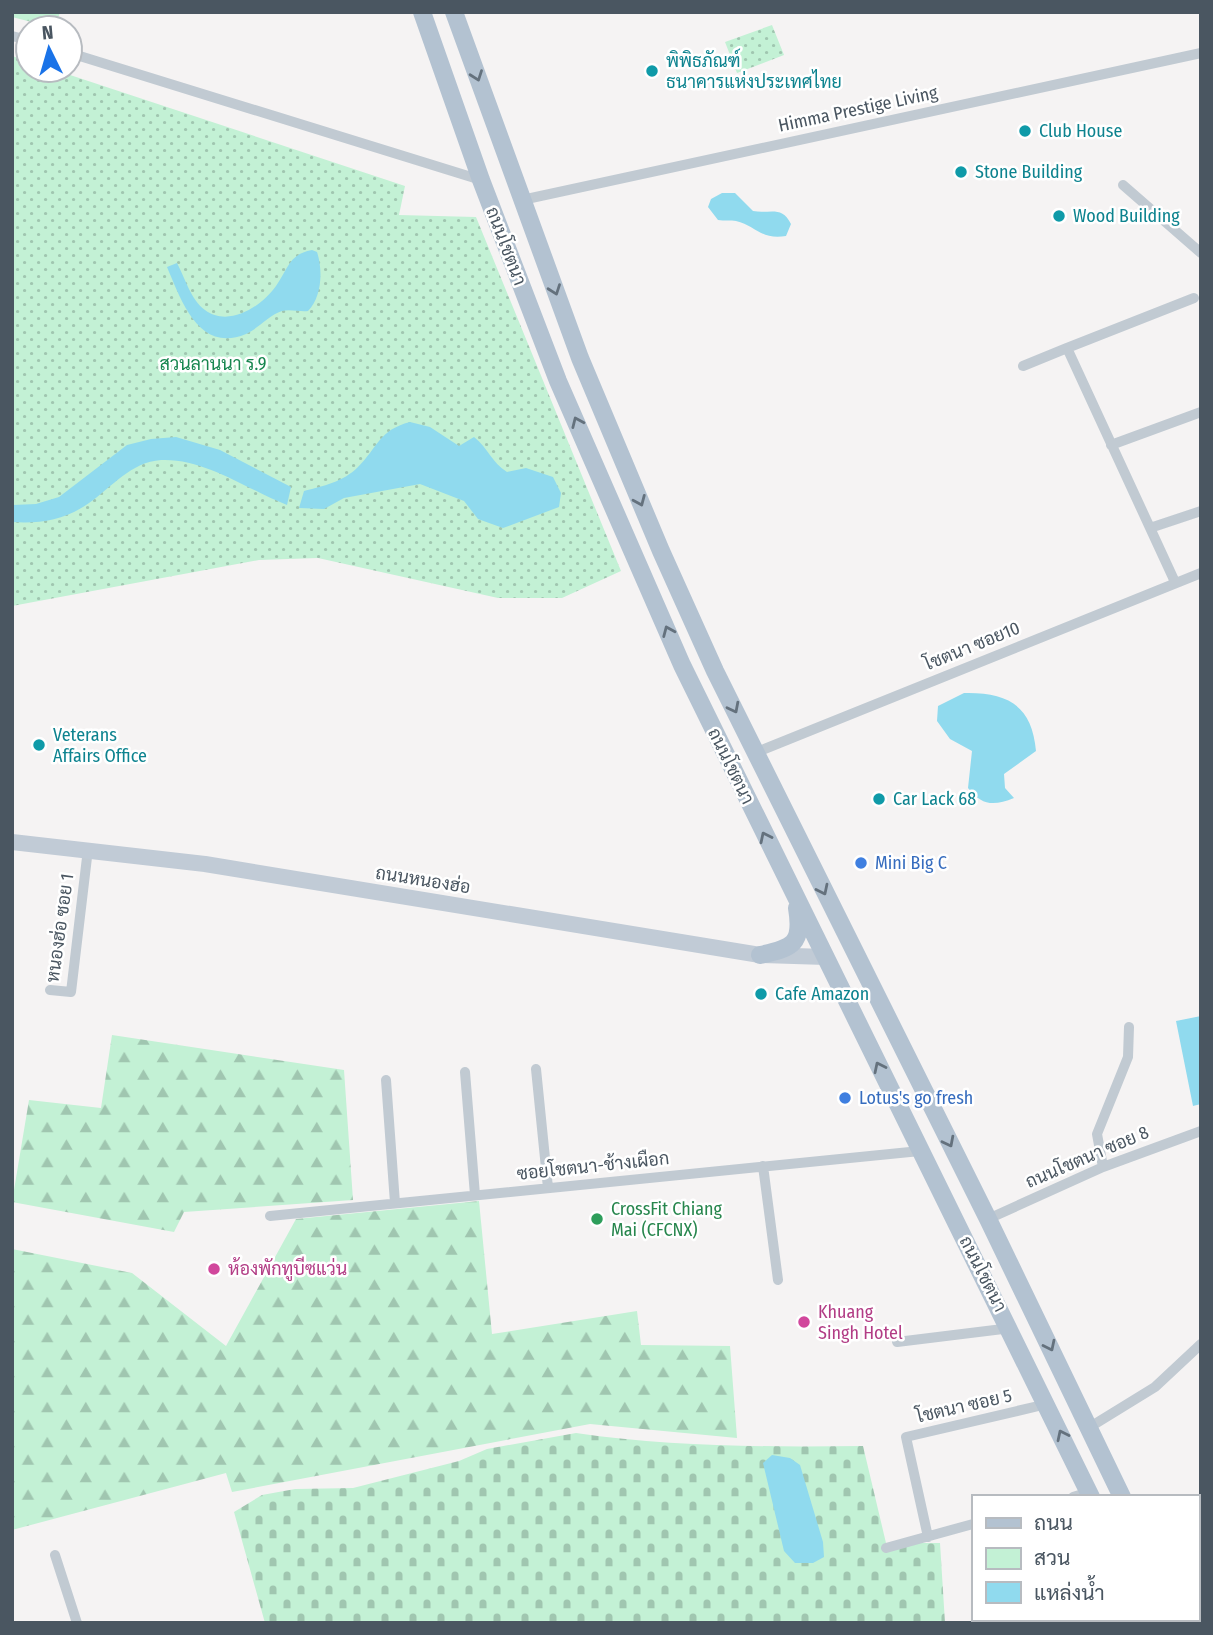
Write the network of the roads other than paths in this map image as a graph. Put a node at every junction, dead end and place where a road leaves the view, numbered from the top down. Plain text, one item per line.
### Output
1 (422, 12) edge
2 (454, 12) edge
3 (1201, 53) edge
4 (84, 57) edge
5 (481, 180) junction
6 (1123, 185) dead end
7 (522, 200) junction
8 (1201, 253) edge
9 (1194, 298) dead end
10 (1067, 348) junction
11 (1023, 366) dead end
12 (1201, 412) edge
13 (1111, 445) junction
14 (1201, 511) edge
15 (1150, 528) junction
16 (1201, 573) edge
17 (1175, 582) junction
18 (707, 654) junction
19 (682, 664) junction
20 (757, 752) junction
21 (12, 842) edge
22 (88, 849) junction
23 (795, 898) junction
24 (852, 944) junction
25 (760, 955) junction
26 (826, 957) junction
27 (50, 990) dead end
28 (1129, 1027) dead end
29 (536, 1069) dead end
30 (464, 1072) dead end
31 (386, 1080) dead end
32 (1201, 1131) edge
33 (920, 1151) junction
34 (763, 1167) junction
35 (1102, 1167) junction
36 (548, 1188) junction
37 (475, 1195) junction
38 (395, 1203) junction
39 (270, 1216) dead end
40 (988, 1219) junction
41 (778, 1280) dead end
42 (1011, 1328) junction
43 (897, 1342) dead end
44 (1201, 1344) edge
45 (1047, 1404) junction
46 (1090, 1427) junction
47 (1084, 1495) edge
48 (1121, 1495) edge
49 (972, 1524) edge
50 (928, 1537) junction
51 (886, 1549) dead end
52 (55, 1555) dead end
53 (77, 1623) edge

1 - 5 main road, ถนนโชตนา
2 -> 7 main road, ถนนโชตนา
3 - 7 street, Himma Prestige Living
4 - 5 street
19 -> 5 main road, ถนนโชตนา
6 - 8 street
7 -> 18 main road, ถนนโชตนา
9 - 10 street
10 - 11 street
10 - 13 street
12 - 13 street
13 - 15 street
14 - 15 street
15 - 17 street
16 - 17 street, โชตนา ซอย10
17 - 20 street, โชตนา ซอย10
18 - 19 main road
18 -> 20 main road, ถนนโชตนา
23 -> 19 main road, ถนนโชตนา
20 -> 24 main road, ถนนโชตนา
21 - 22 main road, ถนนหนองฮ่อ
22 - 25 main road, ถนนหนองฮ่อ
22 - 27 street, หนองฮ่อ ซอย 1
23 - 25 main road
23 - 26 main road, ถนนโชตนา
24 - 26 main road
24 -> 40 main road, ถนนโชตนา
25 - 26 main road, ถนนหนองฮ่อ
33 -> 26 main road, ถนนโชตนา
28 - 35 street
29 - 36 street
30 - 37 street
31 - 38 street
32 - 35 street, ถนนโชตนา ซอย 8
33 - 34 street, ซอยโชตนา-ช้างเผือก
33 - 42 main road, ถนนโชตนา
34 - 36 street, ซอยโชตนา-ช้างเผือก
34 - 41 street
35 - 40 street, ถนนโชตนา ซอย 8
36 - 37 street, ซอยโชตนา-ช้างเผือก
37 - 38 street, ซอยโชตนา-ช้างเผือก
38 - 39 street, ซอยโชตนา-ช้างเผือก
40 -> 46 main road, ถนนโชตนา
42 - 43 street
42 - 45 main road, ถนนโชตนา
44 - 46 street
47 -> 45 main road, ถนนโชตนา
45 - 50 street, โชตนา ซอย 5
46 - 48 main road, ถนนโชตนา
49 - 50 street
50 - 51 street
52 - 53 street

